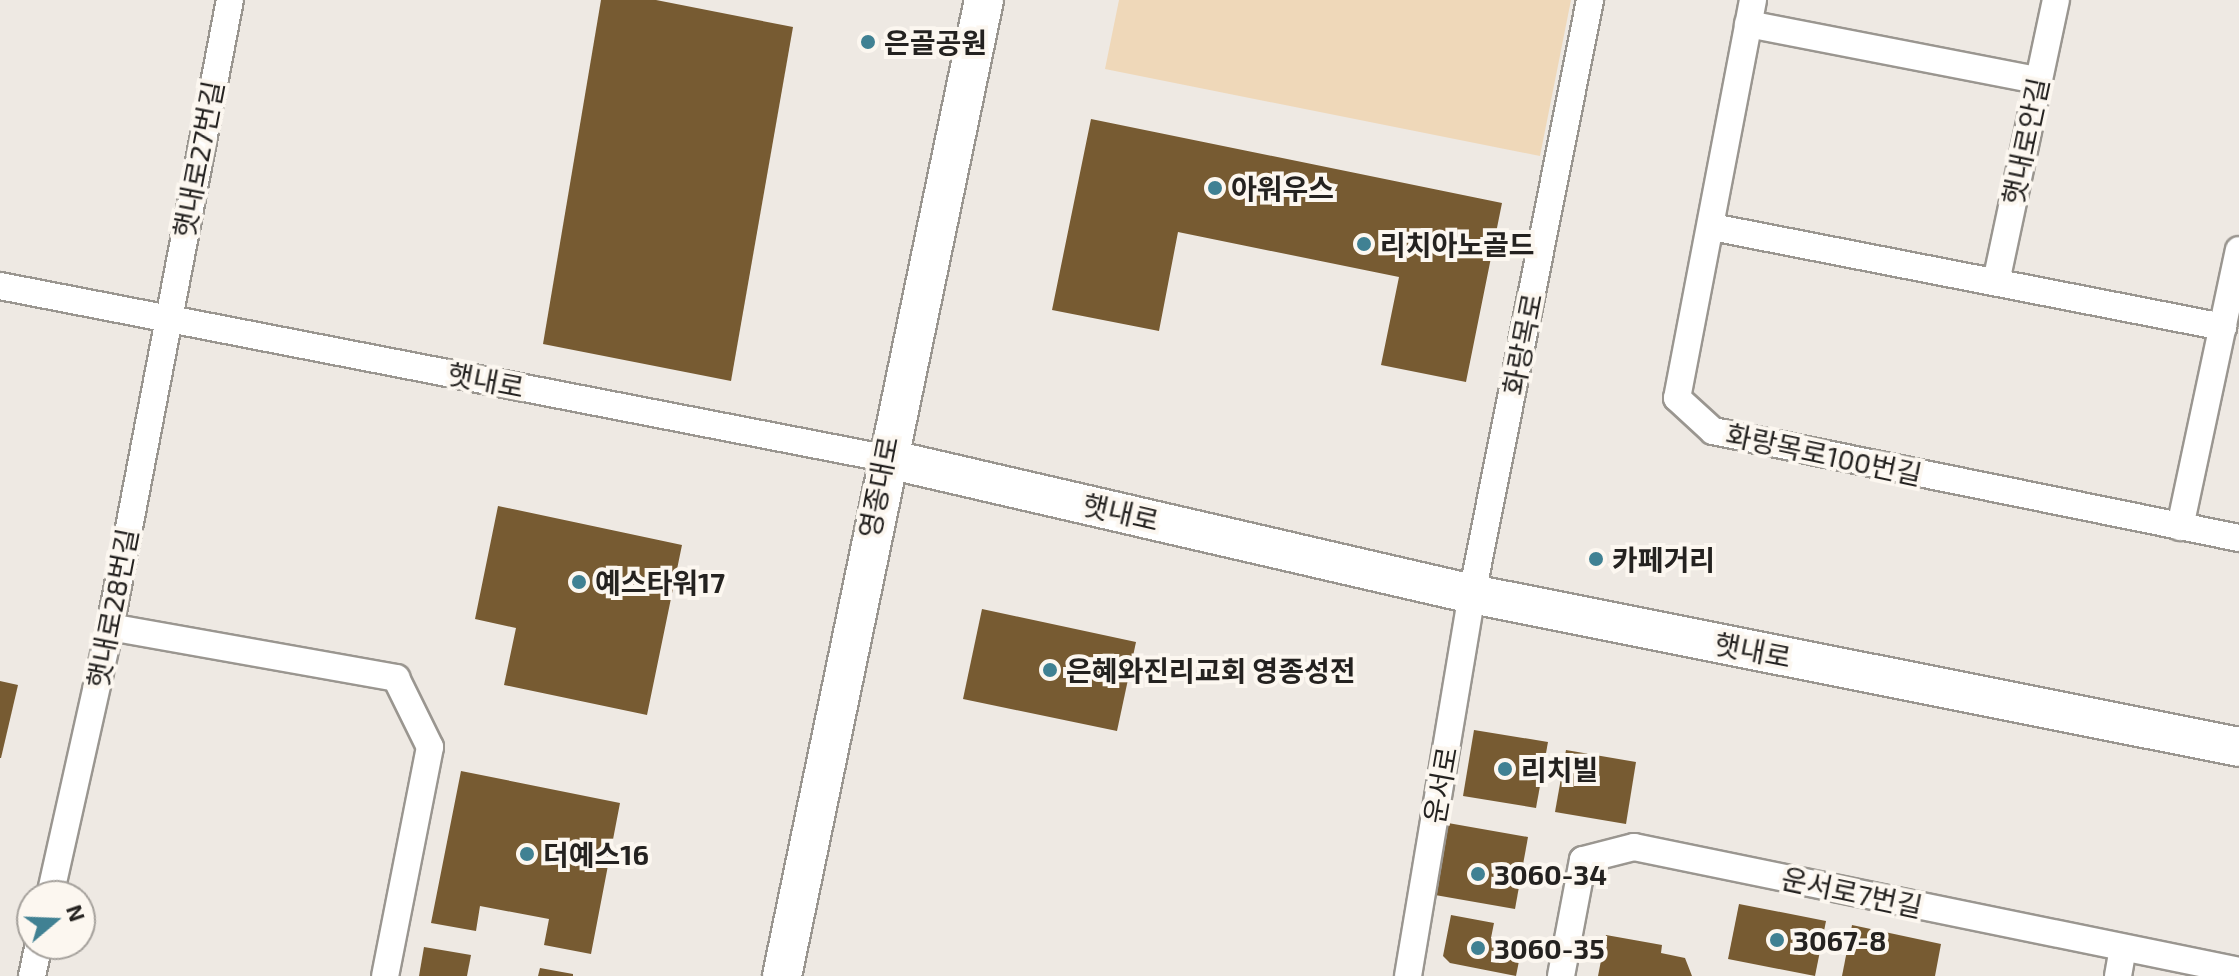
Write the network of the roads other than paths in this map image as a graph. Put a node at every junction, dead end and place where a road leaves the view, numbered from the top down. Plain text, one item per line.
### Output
1 (230, 0) edge
2 (984, 0) edge
3 (1590, 0) edge
4 (2056, 0) edge
5 (1750, 12) edge
6 (2037, 80) junction
7 (1712, 227) junction
8 (2239, 250) edge
9 (1996, 282) junction
10 (0, 286) edge
11 (167, 318) junction
12 (2223, 327) junction
13 (884, 458) junction
14 (2180, 527) junction
15 (2239, 538) edge
16 (1472, 594) junction
17 (110, 627) junction
18 (2239, 747) edge
19 (54, 880) edge
20 (2123, 949) junction
21 (2239, 971) edge
22 (385, 976) edge
23 (782, 976) edge
24 (1408, 976) edge
25 (1561, 976) edge
26 (2118, 976) edge

1 - 11 street, 햇내로27번길
2 - 13 main road, 영종대로
3 - 16 street, 화랑목로
4 - 6 street, 햇내로안길
5 - 6 street
5 - 7 street, 화랑목로100번길
6 - 9 street, 햇내로안길
7 - 9 street
7 - 14 street, 화랑목로100번길
8 - 12 street
9 - 12 street
10 - 11 street, 햇내로
11 - 13 street, 햇내로
11 - 17 street, 햇내로28번길
12 - 14 street
13 - 16 main road, 햇내로
13 - 23 main road, 영종대로
14 - 15 street, 화랑목로100번길
16 - 18 main road, 햇내로
16 - 24 street, 운서로
17 - 19 street, 햇내로28번길
17 - 22 street
20 - 21 street, 운서로7번길
20 - 25 street, 운서로7번길
20 - 26 street

